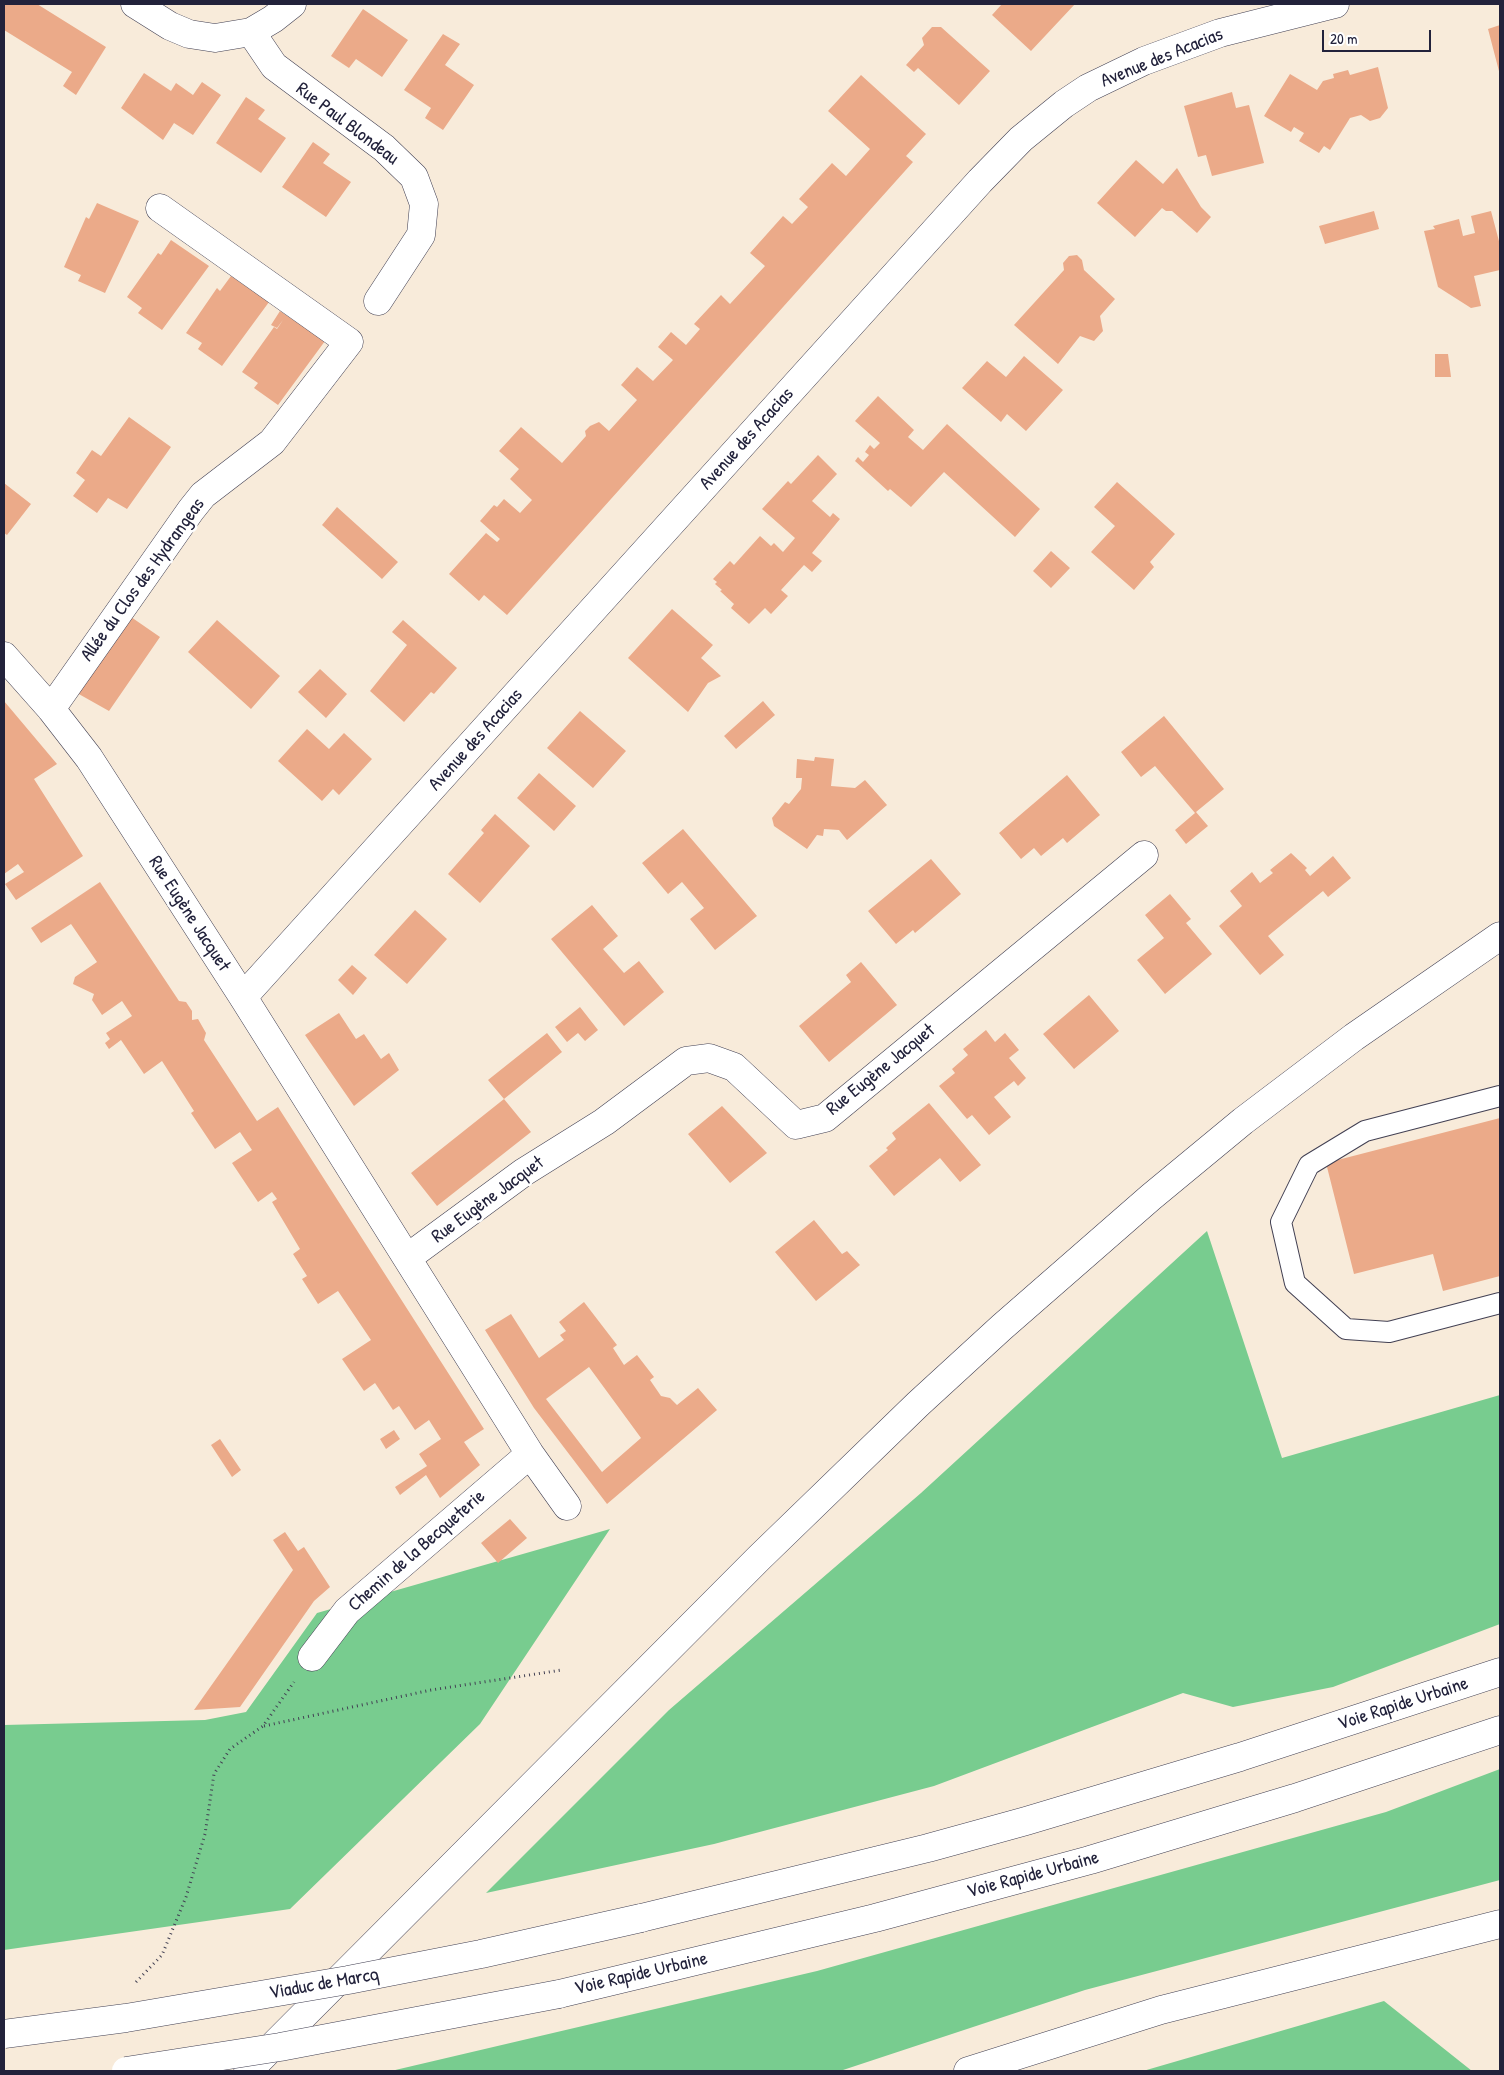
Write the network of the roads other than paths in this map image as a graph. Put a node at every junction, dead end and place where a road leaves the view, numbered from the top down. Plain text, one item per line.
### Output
1 (135, 4) edge
2 (292, 4) edge
3 (1335, 4) edge
4 (251, 32) junction
5 (160, 208) dead end
6 (378, 301) dead end
7 (4, 656) edge
8 (51, 709) junction
9 (1144, 855) dead end
10 (1500, 936) edge
11 (243, 997) junction
12 (1500, 1096) edge
13 (407, 1258) junction
14 (1500, 1303) edge
15 (530, 1454) junction
16 (567, 1506) dead end
17 (312, 1657) road end
18 (1500, 1672) edge
19 (1500, 1730) edge
20 (641, 1918) joint
21 (1500, 1924) edge
22 (4, 2034) edge
23 (126, 2071) edge
24 (248, 2071) edge
25 (968, 2071) edge

1 - 4 main road
2 - 4 main road
3 - 11 main road, Avenue des Acacias
4 - 6 main road, Rue Paul Blondeau
5 - 8 main road, Allée du Clos des Hydrangeas
7 - 8 main road, Rue Eugène Jacquet
8 - 11 main road, Rue Eugène Jacquet
9 - 13 main road, Rue Eugène Jacquet
10 - 24 main road
11 - 13 main road, Rue Eugène Jacquet
12 - 14 lane
13 - 15 main road, Rue Eugène Jacquet
15 - 16 main road, Rue Eugène Jacquet
15 - 17 main road, Chemin de la Becqueterie
18 - 20 main road, Voie Rapide Urbaine
19 - 23 main road, Voie Rapide Urbaine, bridge
20 - 22 main road, Viaduc de Marcq, bridge
21 - 25 main road

